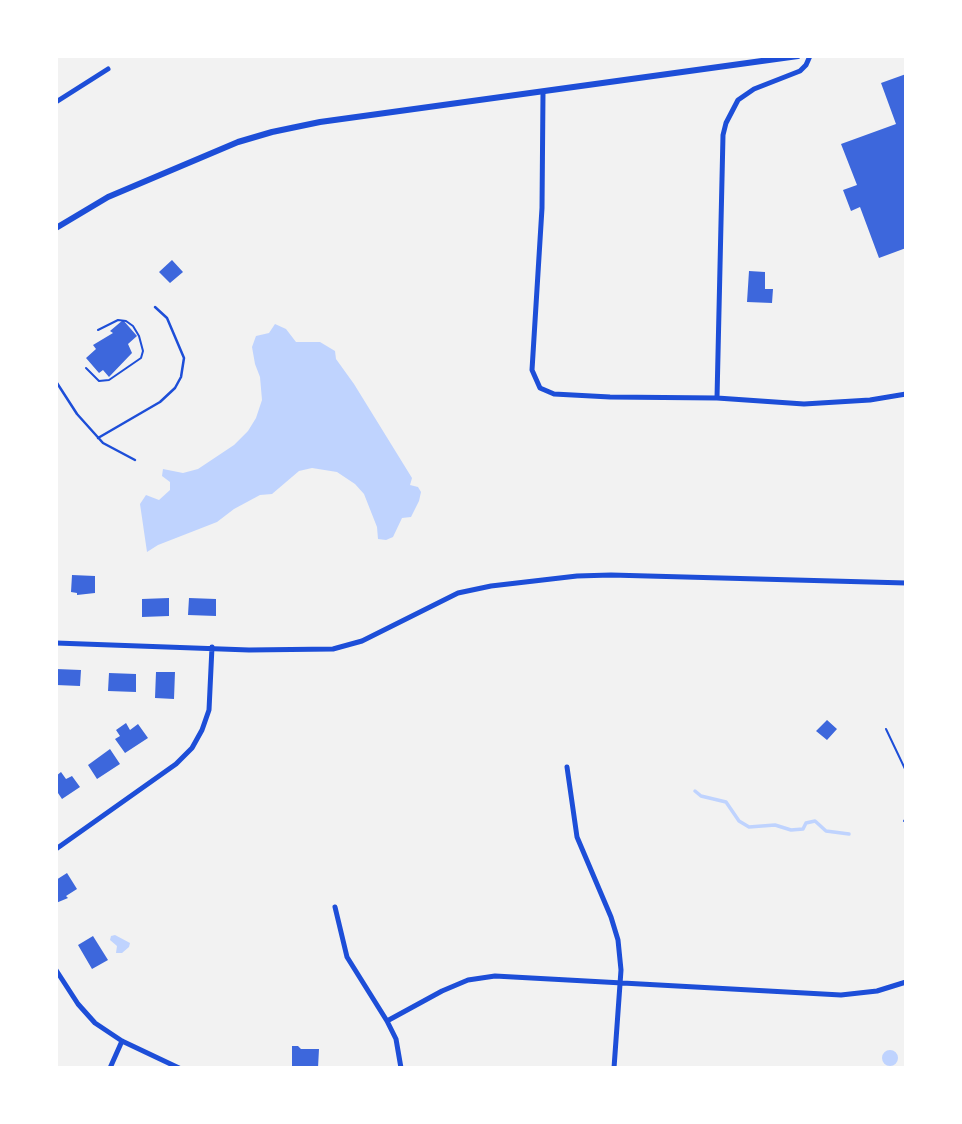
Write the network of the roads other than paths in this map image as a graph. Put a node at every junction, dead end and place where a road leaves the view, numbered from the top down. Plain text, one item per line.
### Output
1 (727, 56) edge
2 (798, 56) edge
3 (810, 56) edge
4 (728, 67) junction
5 (108, 69) dead end
6 (543, 93) junction
7 (56, 103) edge
8 (57, 225) edge
9 (155, 307) dead end
10 (57, 383) edge
11 (906, 394) edge
12 (717, 398) junction
13 (97, 438) junction
14 (135, 460) dead end
15 (906, 583) edge
16 (56, 643) edge
17 (212, 648) junction
18 (567, 767) dead end
19 (56, 849) edge
20 (335, 907) dead end
21 (56, 970) edge
22 (906, 982) edge
23 (621, 984) junction
24 (387, 1021) junction
25 (122, 1041) junction
26 (110, 1068) edge
27 (179, 1068) edge
28 (401, 1068) edge
29 (614, 1068) edge

1 - 4 street
2 - 4 street
3 - 12 street
4 - 6 street
5 - 7 street
6 - 8 street
6 - 12 street
9 - 13 lane
10 - 13 lane
11 - 12 street
13 - 14 lane
15 - 17 street
16 - 17 street
17 - 19 street
18 - 23 street
20 - 24 street
21 - 25 street
22 - 23 street
23 - 24 street
23 - 29 street
24 - 28 street
25 - 26 street
25 - 27 street

